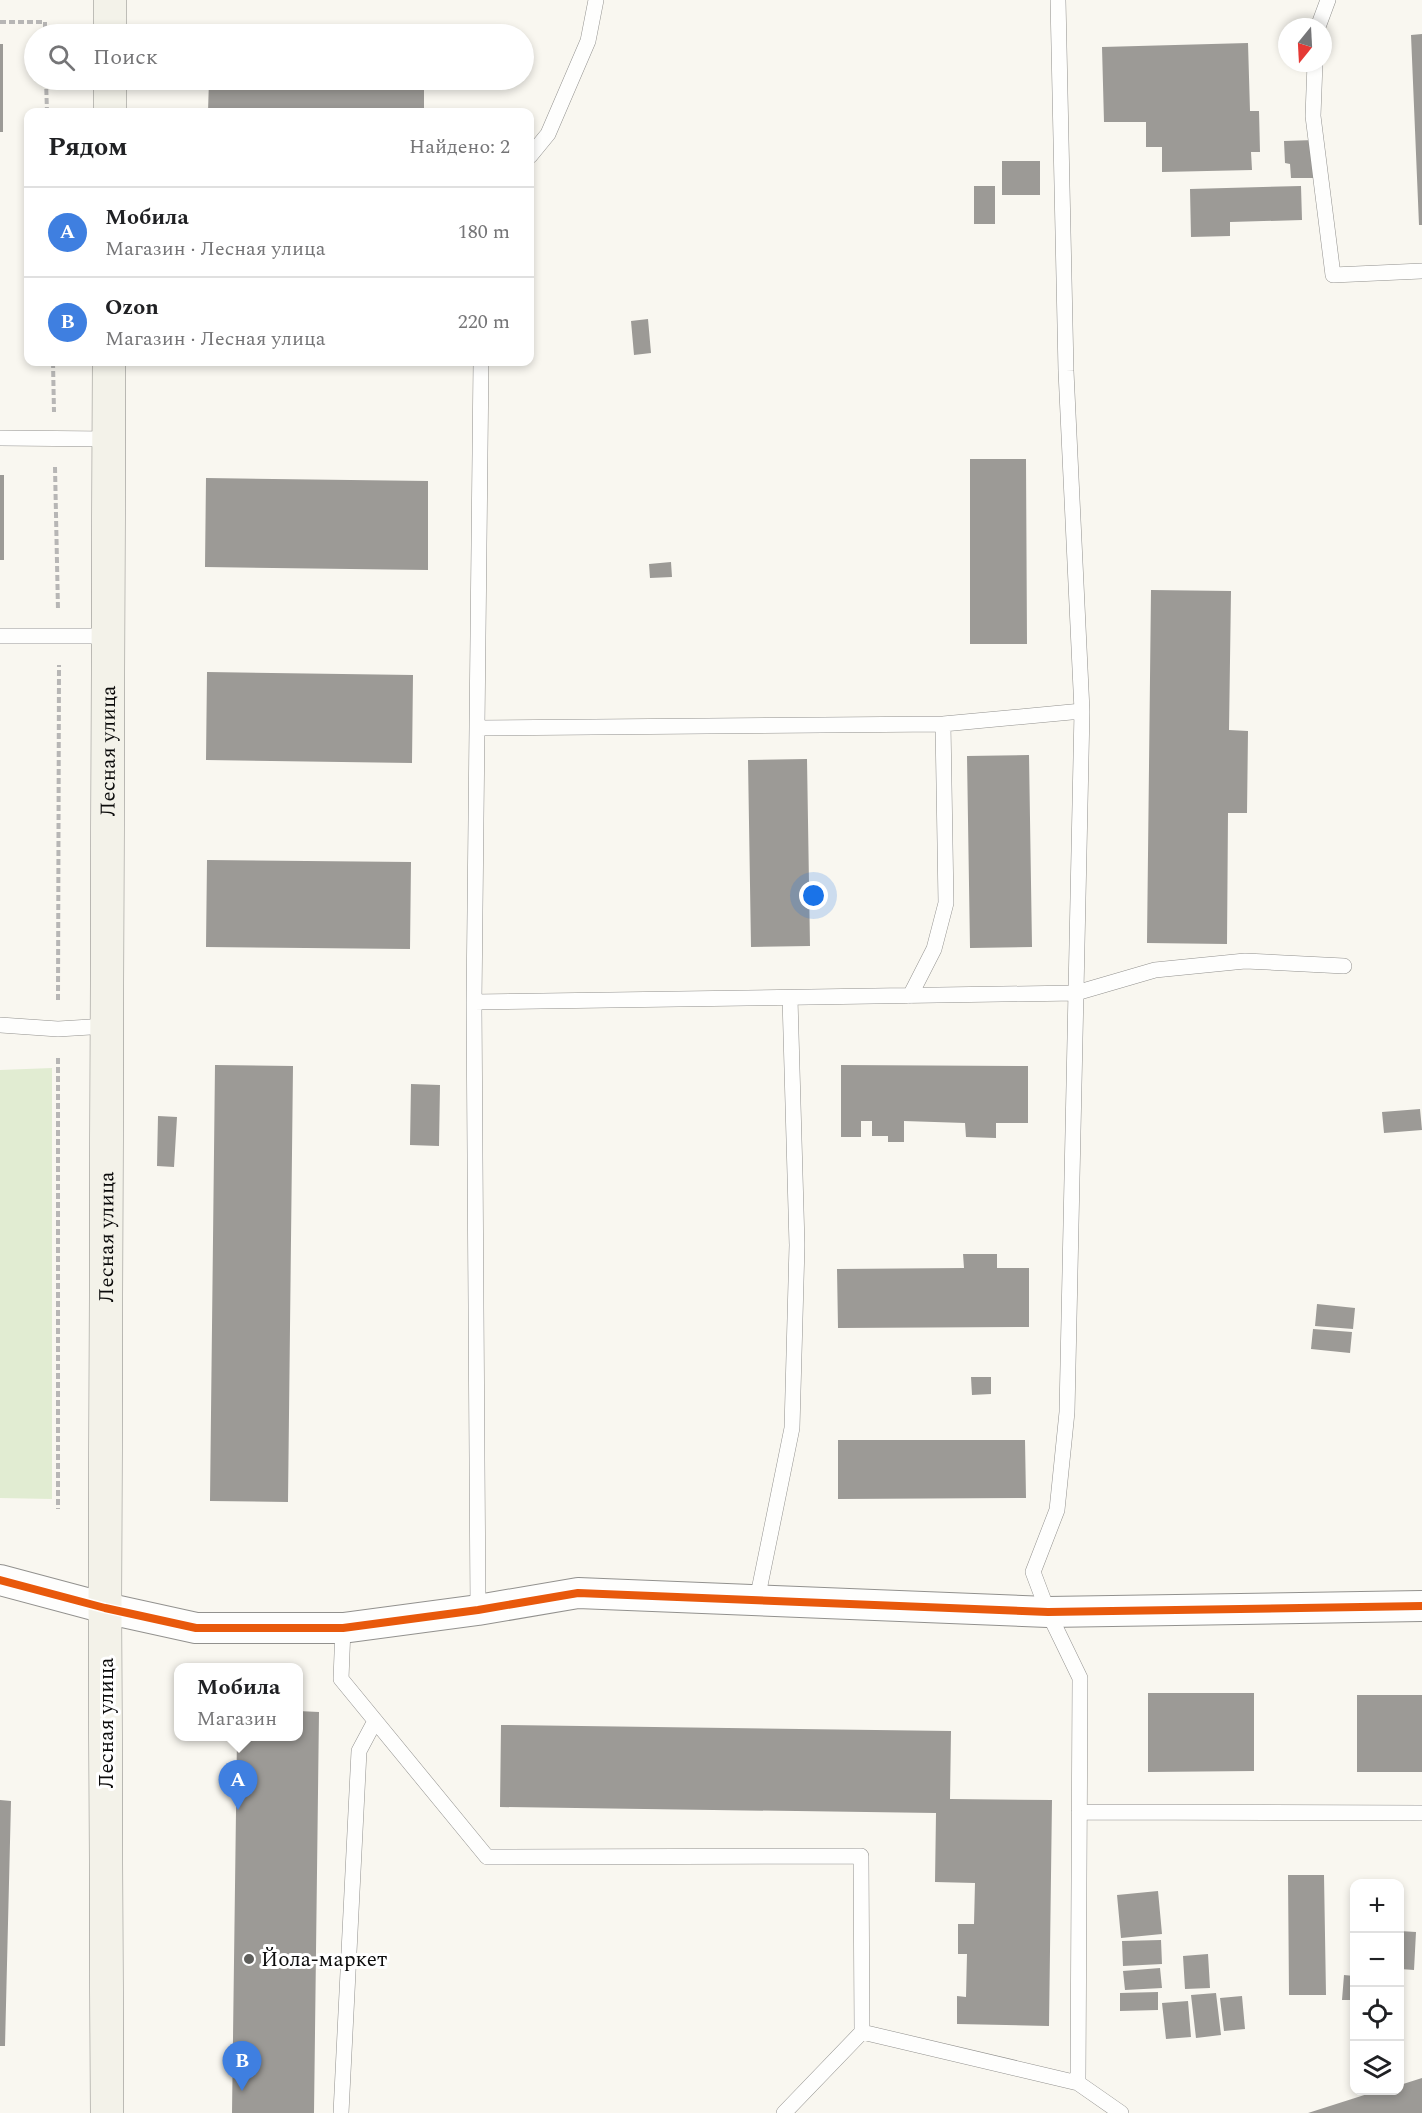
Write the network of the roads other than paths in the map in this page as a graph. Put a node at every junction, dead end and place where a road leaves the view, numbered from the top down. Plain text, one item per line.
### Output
1 (110, 0) edge
2 (596, 0) edge
3 (1058, 0) edge
4 (1328, 0) edge
5 (1321, 18) edge
6 (110, 24) edge
7 (1315, 72) edge
8 (110, 90) edge
9 (110, 108) edge
10 (534, 151) edge
11 (1422, 271) edge
12 (109, 366) edge
13 (481, 366) edge
14 (0, 438) edge
15 (109, 439) junction
16 (0, 636) edge
17 (108, 636) junction
18 (1082, 711) junction
19 (943, 724) junction
20 (477, 728) junction
21 (1344, 966) dead end
22 (1076, 993) junction
23 (910, 996) junction
24 (790, 998) junction
25 (474, 1002) junction
26 (0, 1025) edge
27 (107, 1026) junction
28 (0, 1580) edge
29 (757, 1600) junction
30 (1422, 1606) edge
31 (105, 1608) junction
32 (478, 1610) junction
33 (1048, 1612) junction
34 (343, 1628) junction
35 (375, 1721) junction
36 (1079, 1812) junction
37 (1422, 1814) edge
38 (862, 2032) junction
39 (1078, 2083) junction
40 (107, 2113) edge
41 (341, 2113) edge
42 (784, 2113) edge
43 (1121, 2113) edge

1 - 6 main road
2 - 10 lane
3 - 18 lane
4 - 5 lane
7 - 11 lane
8 - 9 main road
12 - 15 main road, Лесная улица
13 - 20 lane
14 - 15 lane
15 - 17 main road, Лесная улица
16 - 17 lane
17 - 27 main road, Лесная улица
18 - 19 lane
18 - 22 lane
19 - 20 lane
19 - 23 lane
20 - 25 lane
21 - 22 lane
22 - 23 lane
22 - 33 lane
23 - 24 lane
24 - 25 lane
24 - 29 lane
25 - 32 lane
26 - 27 lane
27 - 31 main road, Лесная улица
28 - 31 street
29 - 32 street
29 - 33 street
30 - 33 street
31 - 34 street
31 - 40 main road, Лесная улица
32 - 34 street
33 - 36 lane
34 - 35 lane
35 - 38 lane
35 - 41 lane
36 - 37 lane
36 - 39 lane
38 - 39 lane
38 - 42 lane
39 - 43 lane

